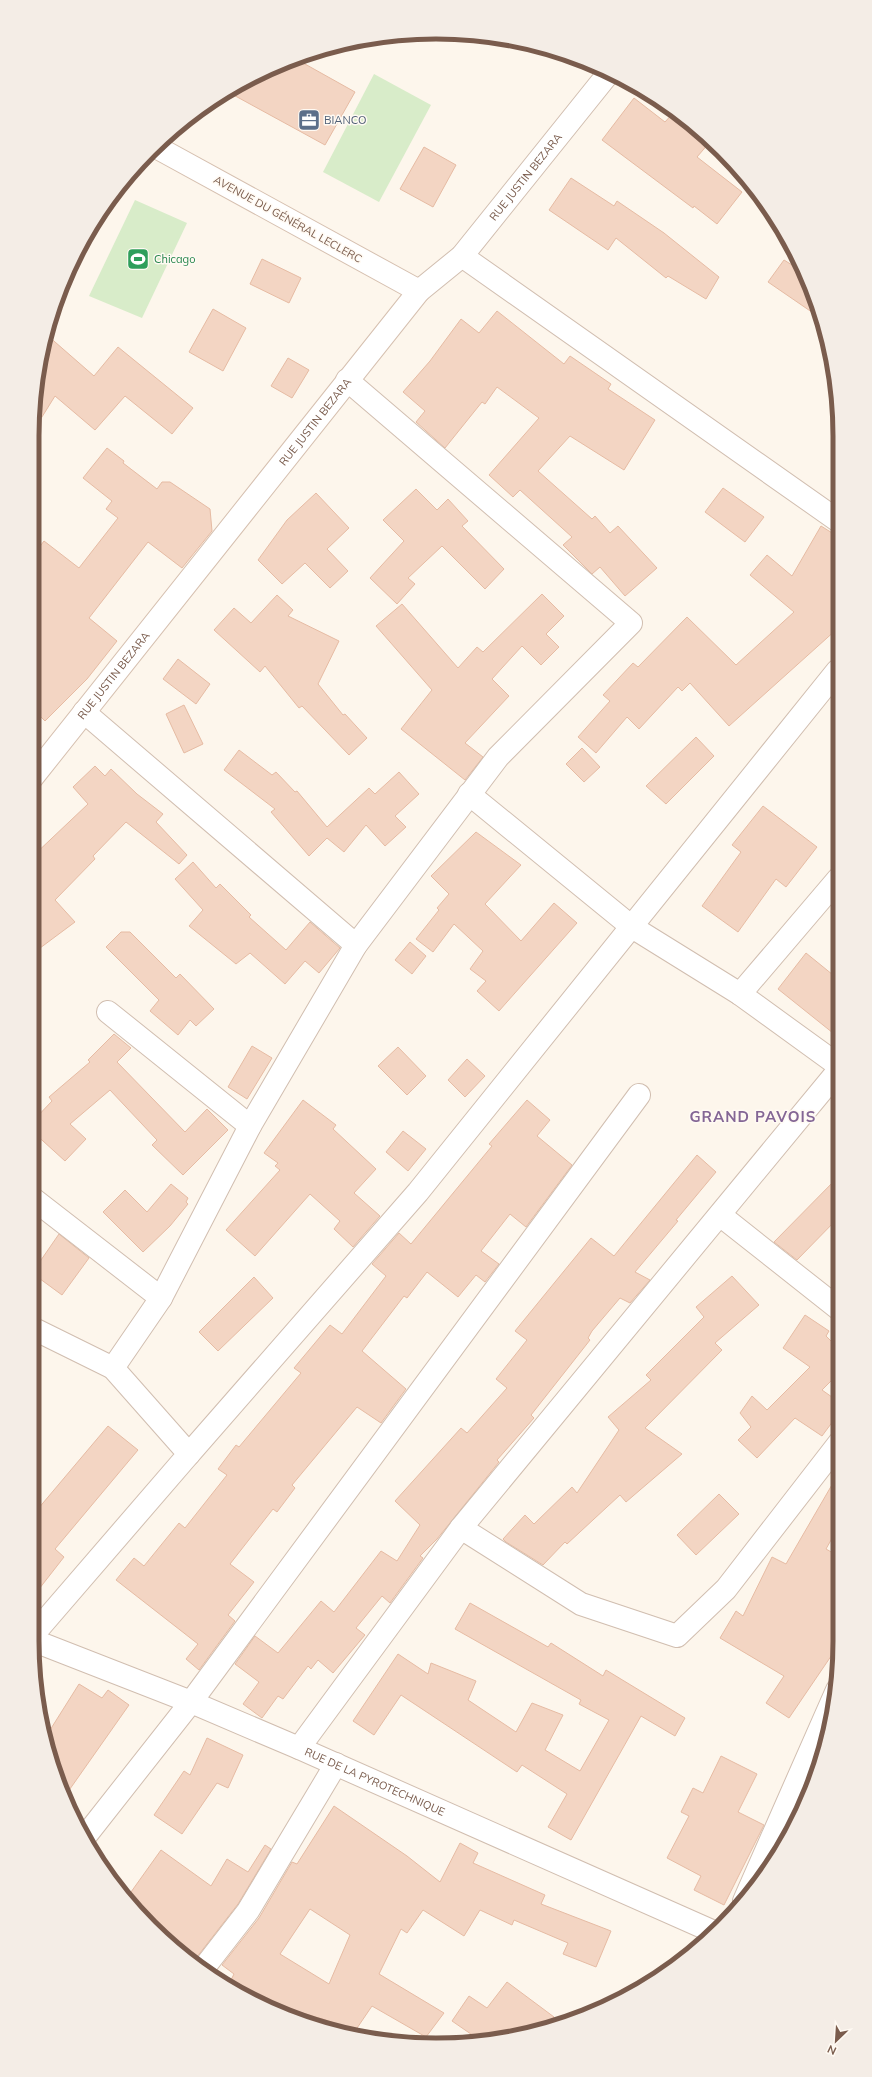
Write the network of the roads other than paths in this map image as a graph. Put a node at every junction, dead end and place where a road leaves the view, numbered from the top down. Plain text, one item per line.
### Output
1 (606, 77) edge
2 (161, 150) edge
3 (462, 256) junction
4 (419, 291) junction
5 (347, 380) junction
6 (833, 517) edge
7 (833, 676) edge
8 (84, 712) junction
9 (39, 769) edge
10 (469, 794) junction
11 (833, 885) edge
12 (632, 927) junction
13 (356, 945) junction
14 (740, 994) junction
15 (108, 1012) dead end
16 (833, 1061) edge
17 (833, 1077) edge
18 (639, 1095) dead end
19 (250, 1126) junction
20 (39, 1203) edge
21 (720, 1215) junction
22 (161, 1298) junction
23 (833, 1304) edge
24 (39, 1331) edge
25 (113, 1368) junction
26 (833, 1452) edge
27 (189, 1454) junction
28 (461, 1528) junction
29 (39, 1628) edge
30 (39, 1643) edge
31 (191, 1702) junction
32 (825, 1718) edge
33 (299, 1748) junction
34 (336, 1764) junction
35 (88, 1833) edge
36 (753, 1881) edge
37 (709, 1930) edge
38 (206, 1965) edge

1 - 3 street, RUE JUSTIN BEZARA
2 - 4 street, AVENUE DU GÉNÉRAL LECLERC
3 - 4 street, RUE JUSTIN BEZARA
3 - 6 street
4 - 5 street, RUE JUSTIN BEZARA
5 - 8 street, RUE JUSTIN BEZARA
5 - 10 street
7 - 12 street
8 - 9 street, RUE JUSTIN BEZARA
8 - 13 street
10 - 12 street
10 - 13 street
11 - 14 street
12 - 14 street
12 - 27 street
13 - 19 street
14 - 16 street
15 - 19 street
17 - 21 street
18 - 31 street
19 - 22 street
20 - 22 street
21 - 23 street
21 - 28 street
22 - 25 street
24 - 25 street
25 - 27 street
26 - 28 street
27 - 29 street
28 - 33 street
30 - 31 street, RUE DE LA PYROTECHNIQUE
31 - 33 street, RUE DE LA PYROTECHNIQUE
31 - 35 street
32 - 36 street
33 - 34 street, RUE DE LA PYROTECHNIQUE
34 - 37 street, RUE DE LA PYROTECHNIQUE
34 - 38 street

